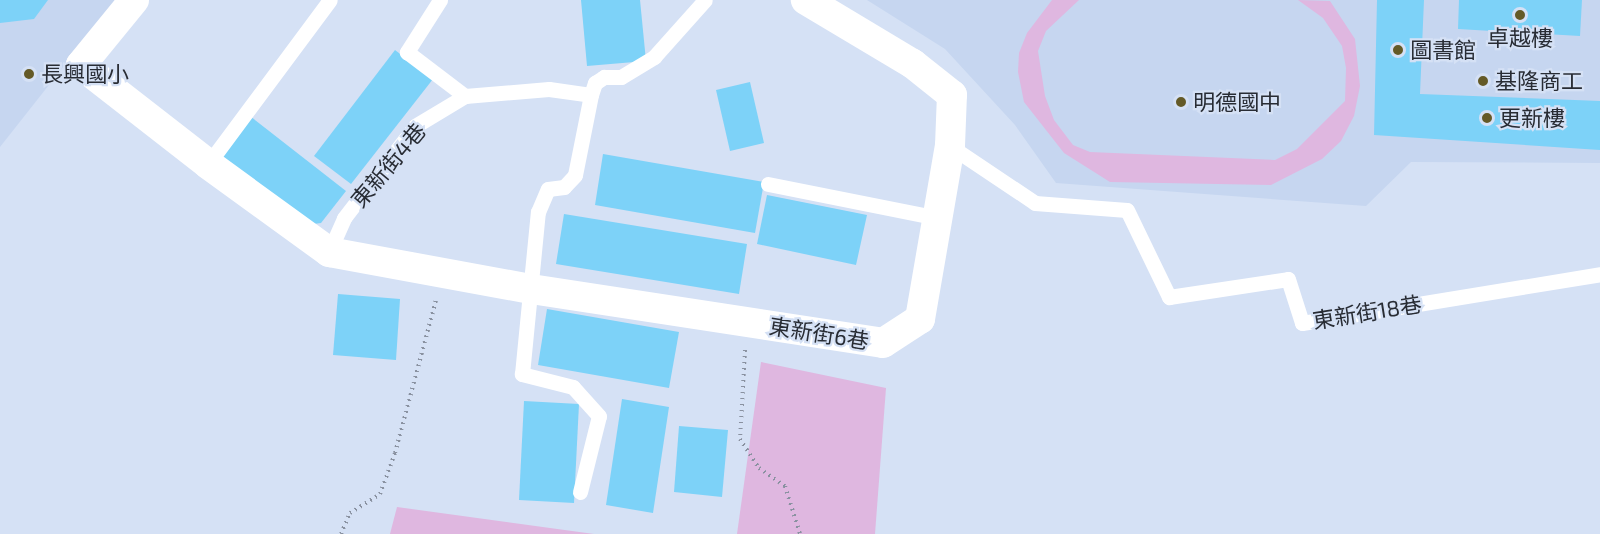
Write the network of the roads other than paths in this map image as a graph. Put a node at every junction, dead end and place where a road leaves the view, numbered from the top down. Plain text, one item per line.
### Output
1 (134, 0) edge
2 (330, 0) edge
3 (441, 0) edge
4 (705, 0) edge
5 (806, 0) edge
6 (591, 95) junction
7 (465, 96) junction
8 (950, 146) junction
9 (208, 164) junction
10 (768, 184) dead end
11 (938, 218) junction
12 (329, 252) junction
13 (1600, 274) edge
14 (531, 289) junction
15 (580, 492) dead end

1 - 9 street
2 - 9 lane
3 - 7 lane
4 - 6 lane
5 - 8 street, 東新街6巷
6 - 7 lane
6 - 14 lane
7 - 12 lane, 東新街4巷
8 - 11 street, 東新街6巷
8 - 13 lane, 東新街18巷
9 - 12 street
10 - 11 lane
11 - 14 street, 東新街6巷
12 - 14 street
14 - 15 lane

